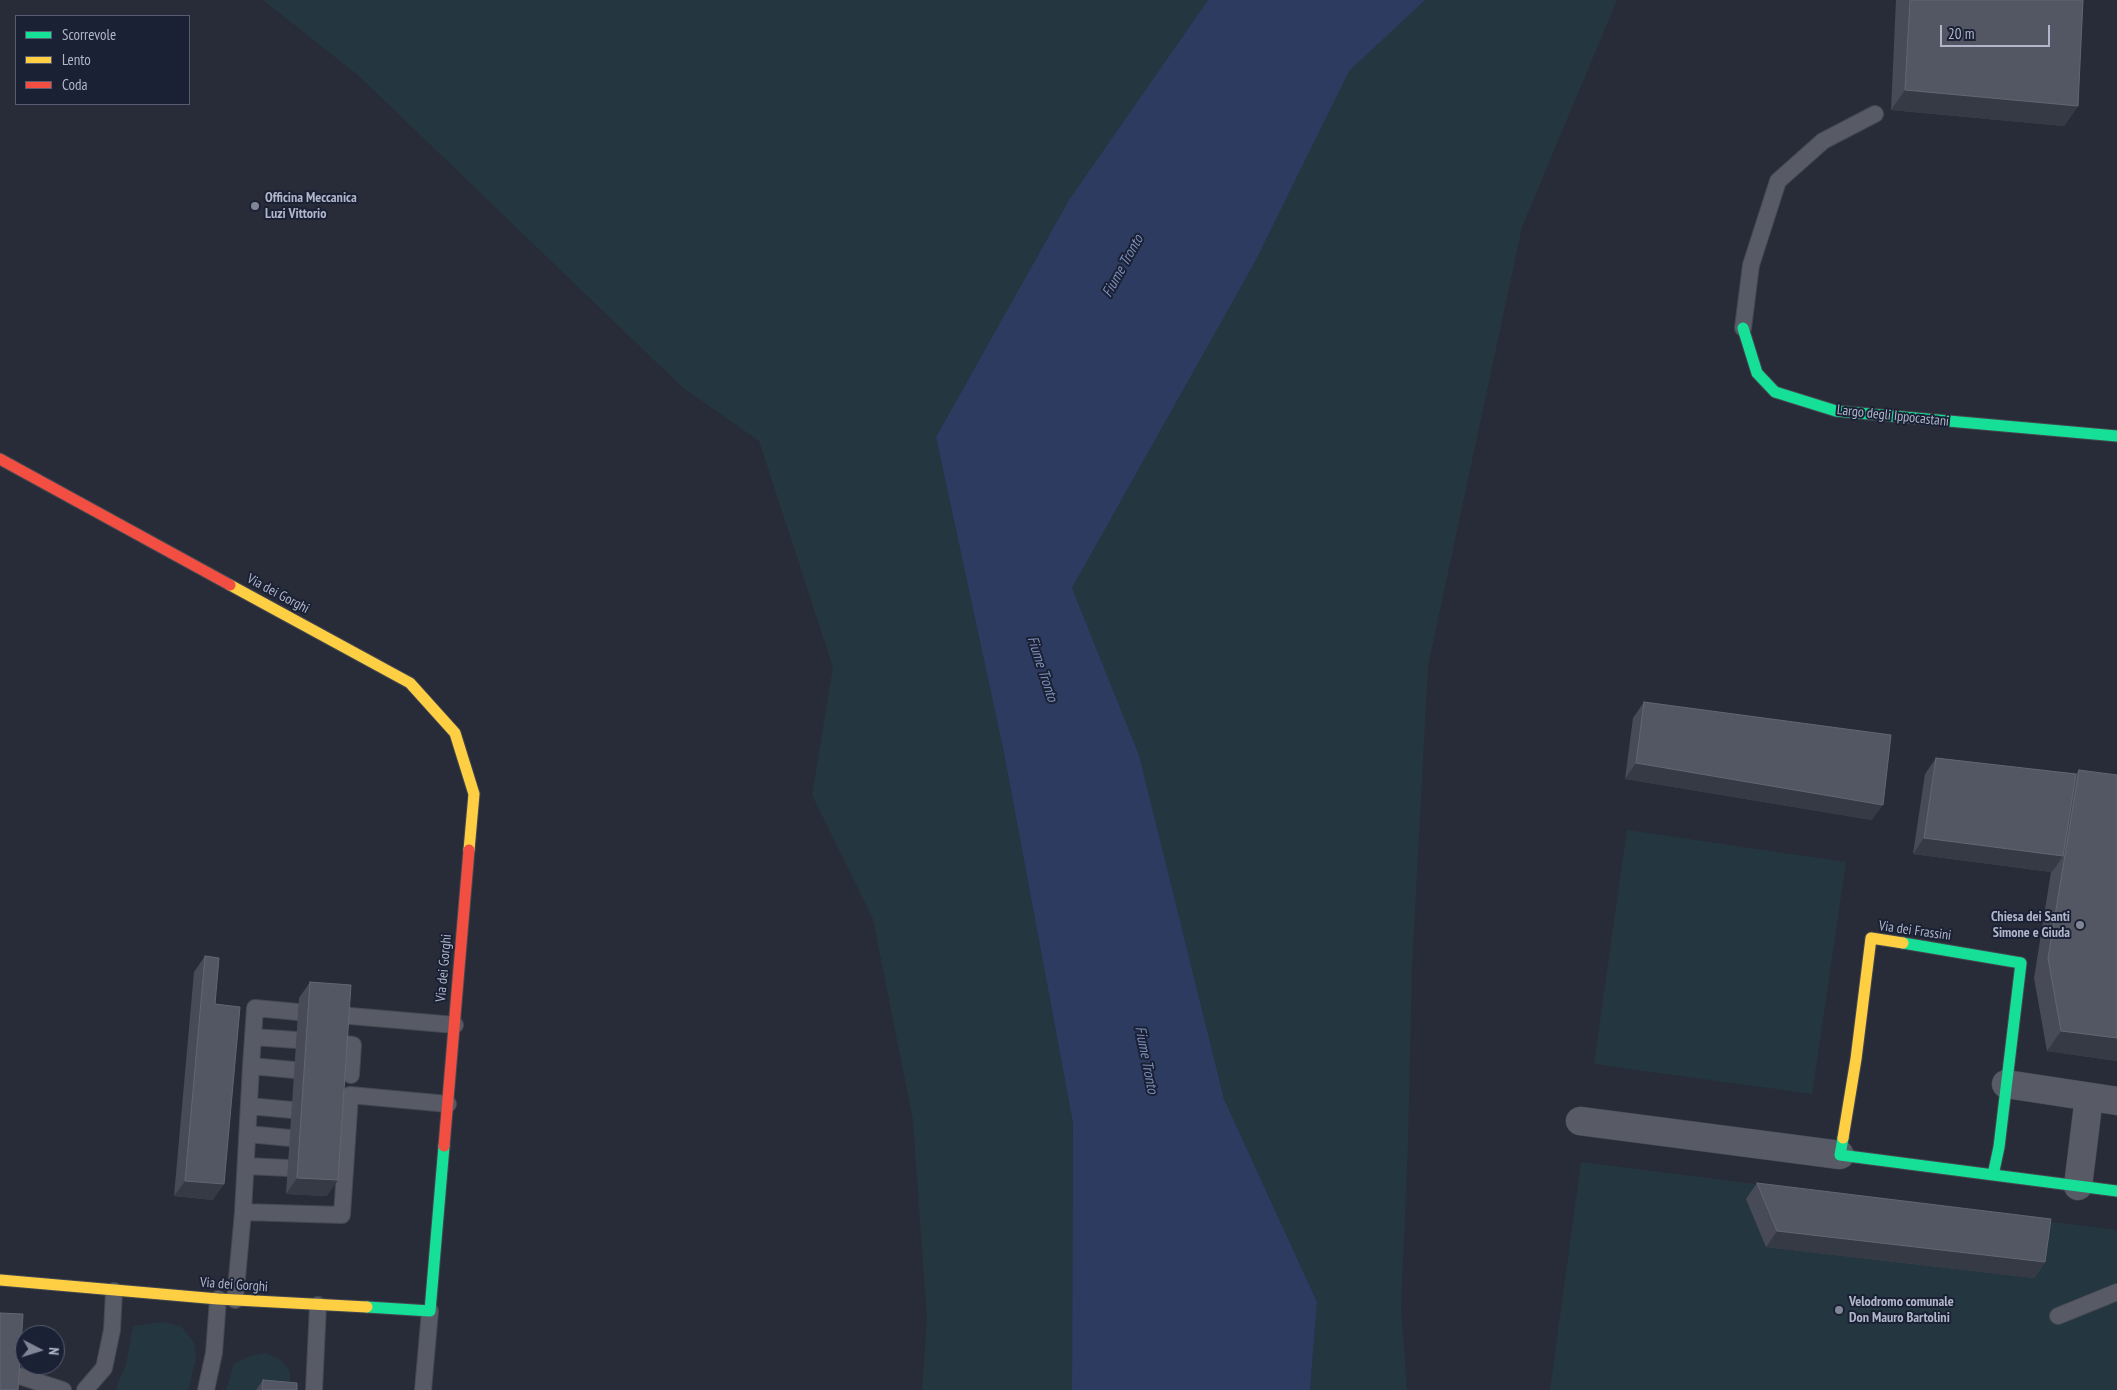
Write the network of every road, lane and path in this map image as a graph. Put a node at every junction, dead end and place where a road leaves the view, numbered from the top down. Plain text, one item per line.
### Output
1 (1875, 114) dead end
2 (1743, 328) joint
3 (2117, 436) edge
4 (0, 459) edge
5 (298, 1012) dead end
6 (339, 1015) edge
7 (455, 1025) junction
8 (253, 1037) junction
9 (296, 1040) dead end
10 (337, 1044) edge
11 (252, 1066) junction
12 (294, 1070) dead end
13 (2006, 1084) junction
14 (350, 1095) junction
15 (2089, 1097) junction
16 (2117, 1101) edge
17 (448, 1104) junction
18 (249, 1106) junction
19 (292, 1110) dead end
20 (1580, 1121) dead end
21 (248, 1134) junction
22 (290, 1138) dead end
23 (330, 1140) edge
24 (347, 1142) junction
25 (1840, 1155) junction
26 (246, 1166) junction
27 (288, 1168) dead end
28 (329, 1171) edge
29 (346, 1172) junction
30 (1993, 1175) junction
31 (2078, 1186) junction
32 (2117, 1191) edge
33 (244, 1212) junction
34 (0, 1280) edge
35 (114, 1291) junction
36 (2117, 1292) edge
37 (218, 1299) junction
38 (235, 1300) junction
39 (318, 1304) junction
40 (430, 1311) junction
41 (2058, 1316) dead end
42 (16, 1375) edge
43 (63, 1390) edge
44 (85, 1390) edge
45 (206, 1390) edge
46 (314, 1390) edge
47 (423, 1390) edge

1 - 2 lane, Largo degli Ippocastani
2 - 3 street, Largo degli Ippocastani
4 - 7 street, Via dei Gorghi
5 - 8 lane
6 - 7 lane
7 - 17 street, Via dei Gorghi
8 - 9 lane
8 - 11 lane
10 - 14 lane
11 - 12 lane
11 - 18 lane
13 - 15 street
13 - 25 street, Via dei Frassini
13 - 30 street, Via dei Frassini
14 - 17 lane
14 - 24 lane
15 - 16 street
15 - 31 street
17 - 40 street, Via dei Gorghi
18 - 19 lane
18 - 21 lane
20 - 25 street
21 - 22 lane
21 - 26 lane
23 - 24 lane
24 - 29 lane
25 - 30 street
26 - 27 lane
26 - 33 lane
28 - 29 lane
29 - 33 lane
30 - 31 street
31 - 32 street
33 - 38 lane
34 - 35 street, Via dei Gorghi
35 - 37 street, Via dei Gorghi
35 - 44 lane
36 - 41 lane
37 - 38 street, Via dei Gorghi
37 - 45 lane
38 - 39 street, Via dei Gorghi
39 - 40 street, Via dei Gorghi
39 - 46 lane
40 - 47 lane
42 - 43 lane

